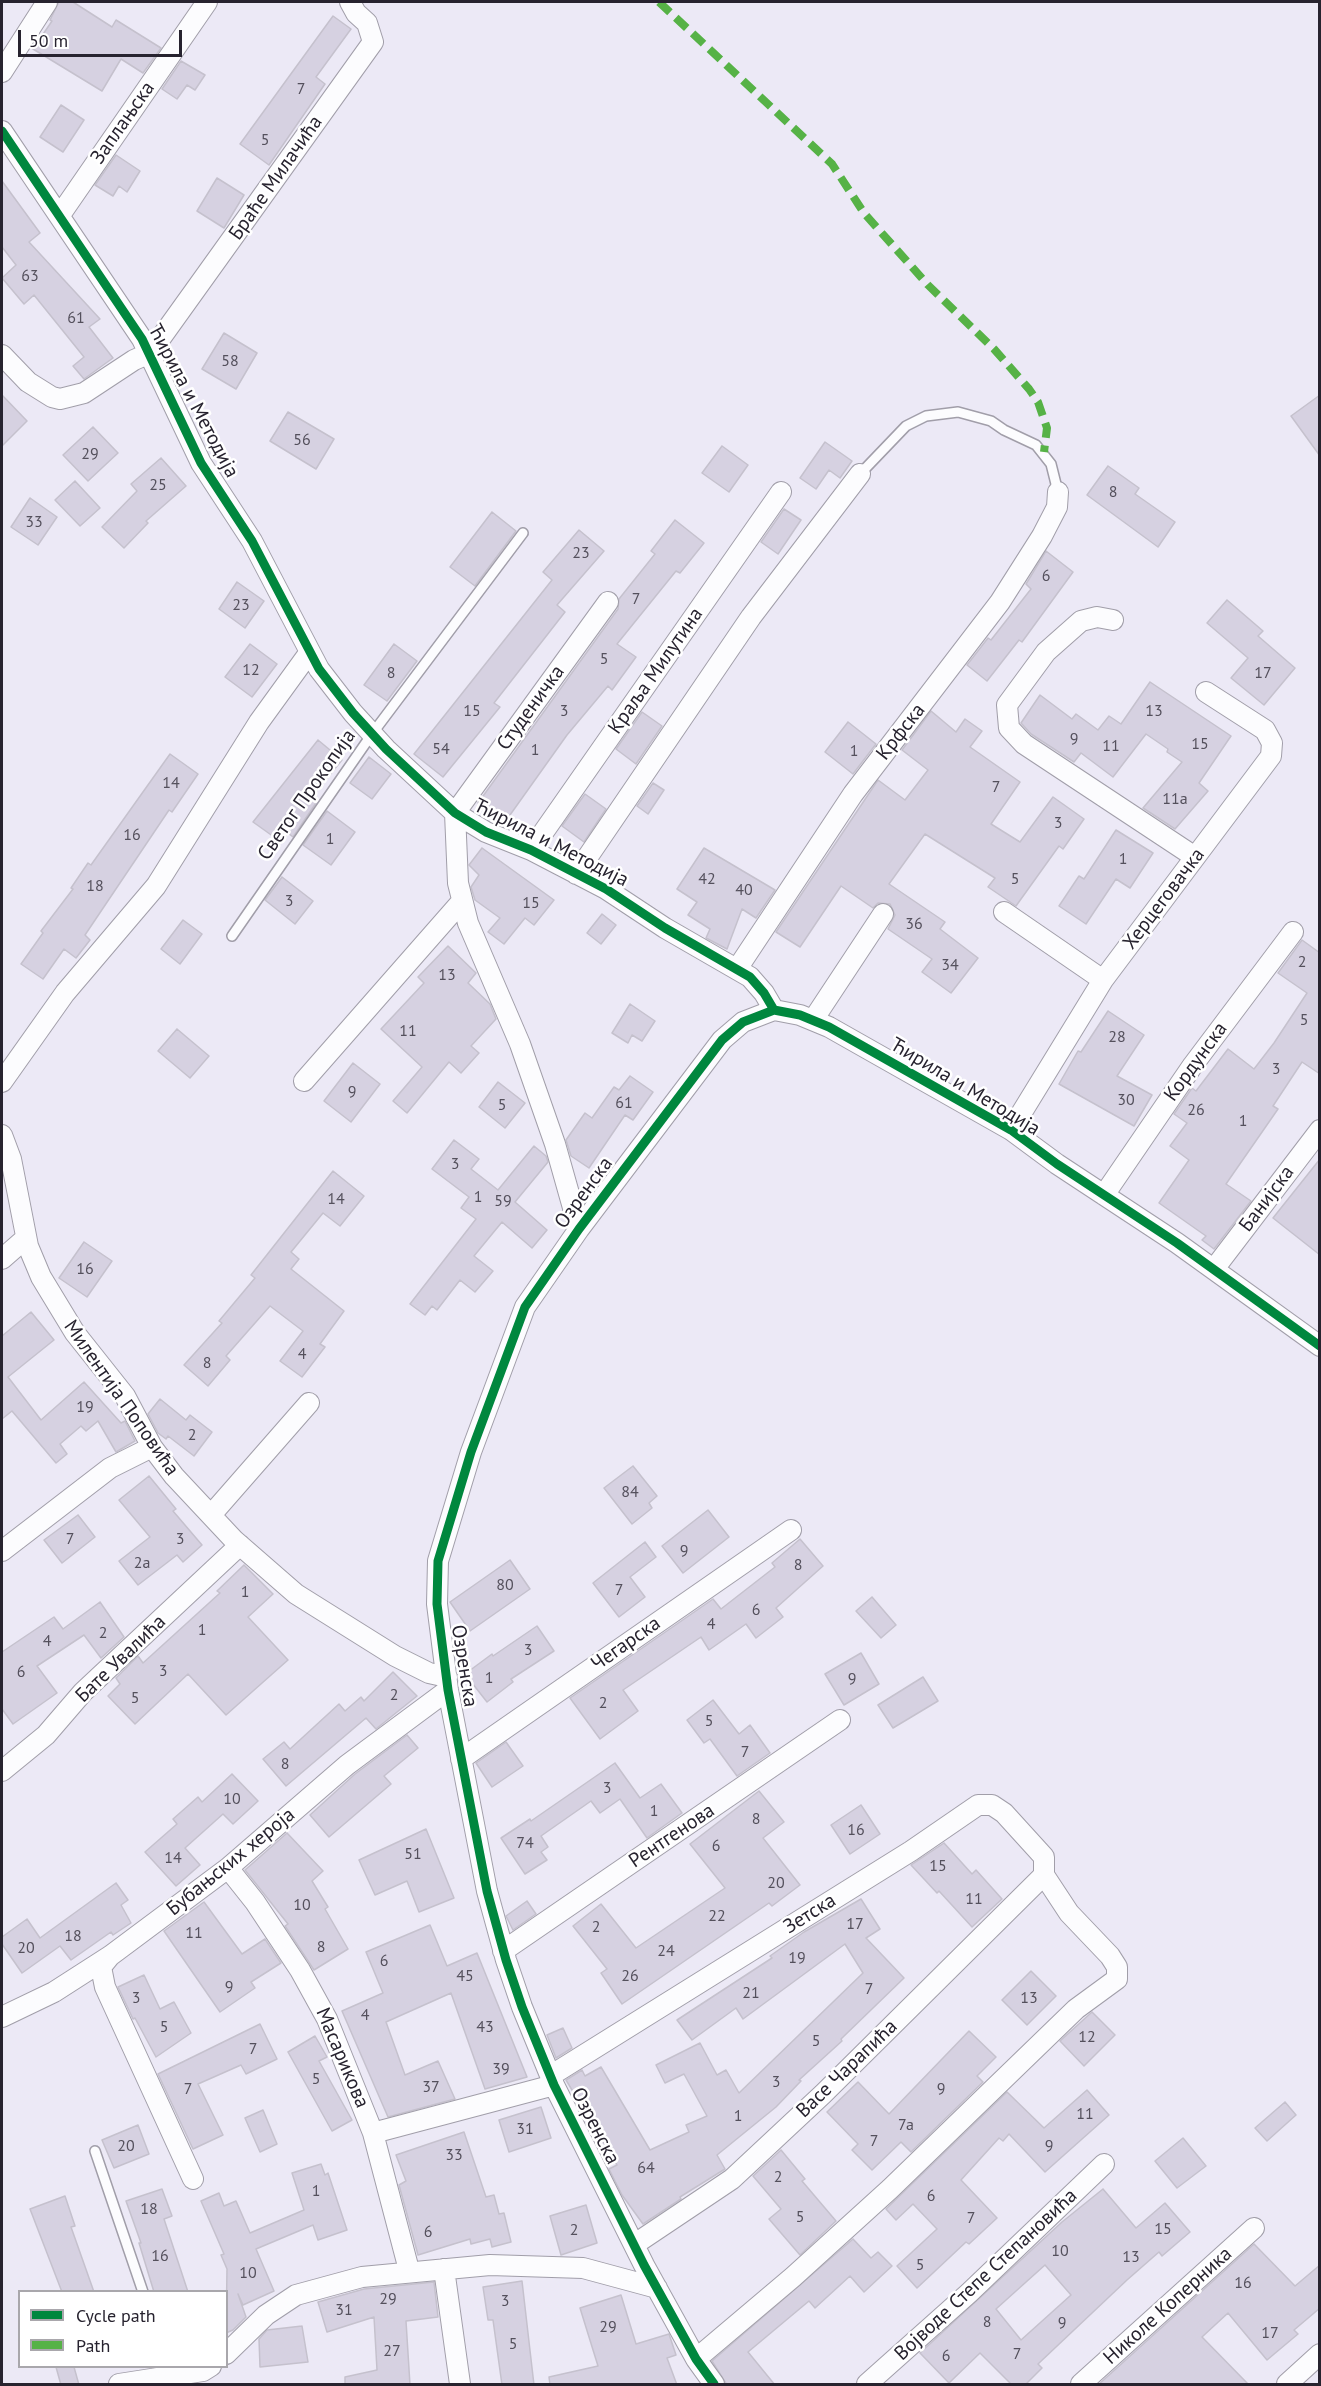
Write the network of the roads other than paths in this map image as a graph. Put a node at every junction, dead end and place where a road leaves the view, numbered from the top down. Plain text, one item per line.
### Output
1 (47, 2) edge
2 (207, 2) edge
3 (350, 2) edge
4 (2, 72) edge
5 (2, 131) edge
6 (60, 215) junction
7 (150, 353) junction
8 (2, 355) edge
9 (860, 474) joint
10 (781, 492) dead end
11 (1058, 492) joint
12 (523, 533) dead end
13 (608, 602) dead end
14 (1113, 620) dead end
15 (309, 653) junction
16 (1206, 692) dead end
17 (372, 734) junction
18 (454, 813) junction
19 (531, 850) junction
20 (1195, 858) junction
21 (576, 874) junction
22 (462, 901) junction
23 (1004, 912) dead end
24 (883, 914) dead end
25 (1293, 932) dead end
26 (232, 936) dead end
27 (737, 969) junction
28 (1103, 980) junction
29 (774, 1010) junction
30 (813, 1020) junction
31 (304, 1081) dead end
32 (2, 1082) edge
33 (1011, 1130) junction
34 (1320, 1130) edge
35 (2, 1135) edge
36 (1104, 1195) junction
37 (579, 1228) junction
38 (26, 1238) junction
39 (2, 1259) edge
40 (1214, 1269) junction
41 (1320, 1346) edge
42 (309, 1403) dead end
43 (152, 1447) junction
44 (211, 1515) junction
45 (791, 1530) dead end
46 (240, 1545) junction
47 (2, 1551) edge
48 (448, 1684) junction
49 (840, 1720) dead end
50 (461, 1759) junction
51 (2, 1771) edge
52 (228, 1868) junction
53 (1044, 1875) junction
54 (503, 1951) junction
55 (110, 1956) junction
56 (2, 2017) edge
57 (552, 2081) junction
58 (373, 2133) junction
59 (95, 2151) dead end
60 (1104, 2164) dead end
61 (193, 2179) dead end
62 (1254, 2228) dead end
63 (635, 2244) junction
64 (444, 2269) junction
65 (409, 2270) junction
66 (657, 2288) junction
67 (142, 2290) edge
68 (228, 2352) edge
69 (1320, 2354) edge
70 (696, 2359) junction
71 (170, 2371) edge
72 (202, 2374) edge
73 (119, 2385) edge
74 (460, 2385) edge
75 (714, 2385) edge
76 (867, 2385) edge
77 (1081, 2385) edge
78 (1287, 2385) edge

1 - 4 street
2 - 6 street, Заплањска
3 - 7 street, Браће Милачића
5 - 6 street, Ћирила и Методија
6 - 7 street, Ћирила и Методија
7 - 8 street, Ћирила и Методија
7 - 15 street, Ћирила и Методија
9 - 11 lane
9 - 21 street
10 - 19 street, Краља Милутина
11 - 27 street, Крфска
12 - 17 lane, Светог Прокопија
13 - 18 street, Студеничка
14 - 20 street
15 - 17 street, Ћирила и Методија
15 - 32 street
16 - 20 street, Херцеговачка
17 - 18 street, Ћирила и Методија
17 - 26 lane, Светог Прокопија
18 - 19 street, Ћирила и Методија
18 - 22 street
19 - 21 street, Ћирила и Методија
20 - 28 street, Херцеговачка
21 - 27 street, Ћирила и Методија
22 - 31 street
22 - 37 street
23 - 28 street
24 - 30 street
25 - 36 street, Кордунска
27 - 29 street, Ћирила и Методија
28 - 33 street, Херцеговачка
29 - 30 street, Ћирила и Методија
29 - 37 street, Озренска
30 - 33 street, Ћирила и Методија
33 - 36 street, Ћирила и Методија
34 - 40 street, Банијска
35 - 38 street, Милентија Поповића
36 - 40 street, Ћирила и Методија
37 - 48 street, Озренска
38 - 39 street
38 - 43 street, Милентија Поповића
40 - 41 street, Ћирила и Методија
42 - 44 street
43 - 44 street, Милентија Поповића
43 - 47 street
44 - 46 street, Милентија Поповића
45 - 50 street, Чегарска
46 - 48 street, Милентија Поповића
46 - 51 street, Бате Увалића
48 - 50 street, Озренска
48 - 52 street, Бубањских хероја
49 - 54 street, Рентгенова
50 - 54 street, Озренска
52 - 55 street, Бубањских хероја
52 - 58 street, Масарикова
53 - 57 street, Зетска
53 - 63 street, Васе Чарапића
53 - 70 street, Зетска
54 - 57 street, Озренска
55 - 56 street, Бубањских хероја
55 - 61 street
57 - 58 street, Зетска
57 - 63 street, Озренска
58 - 65 street, Масарикова
59 - 67 lane
60 - 76 street, Војводе Степе Степановића
62 - 77 street, Николе Коперника
63 - 66 street, Озренска
64 - 65 street
64 - 66 street
64 - 74 street
65 - 68 street
66 - 70 street, Озренска
69 - 78 street
70 - 75 street, Озренска
71 - 72 street
71 - 73 street

